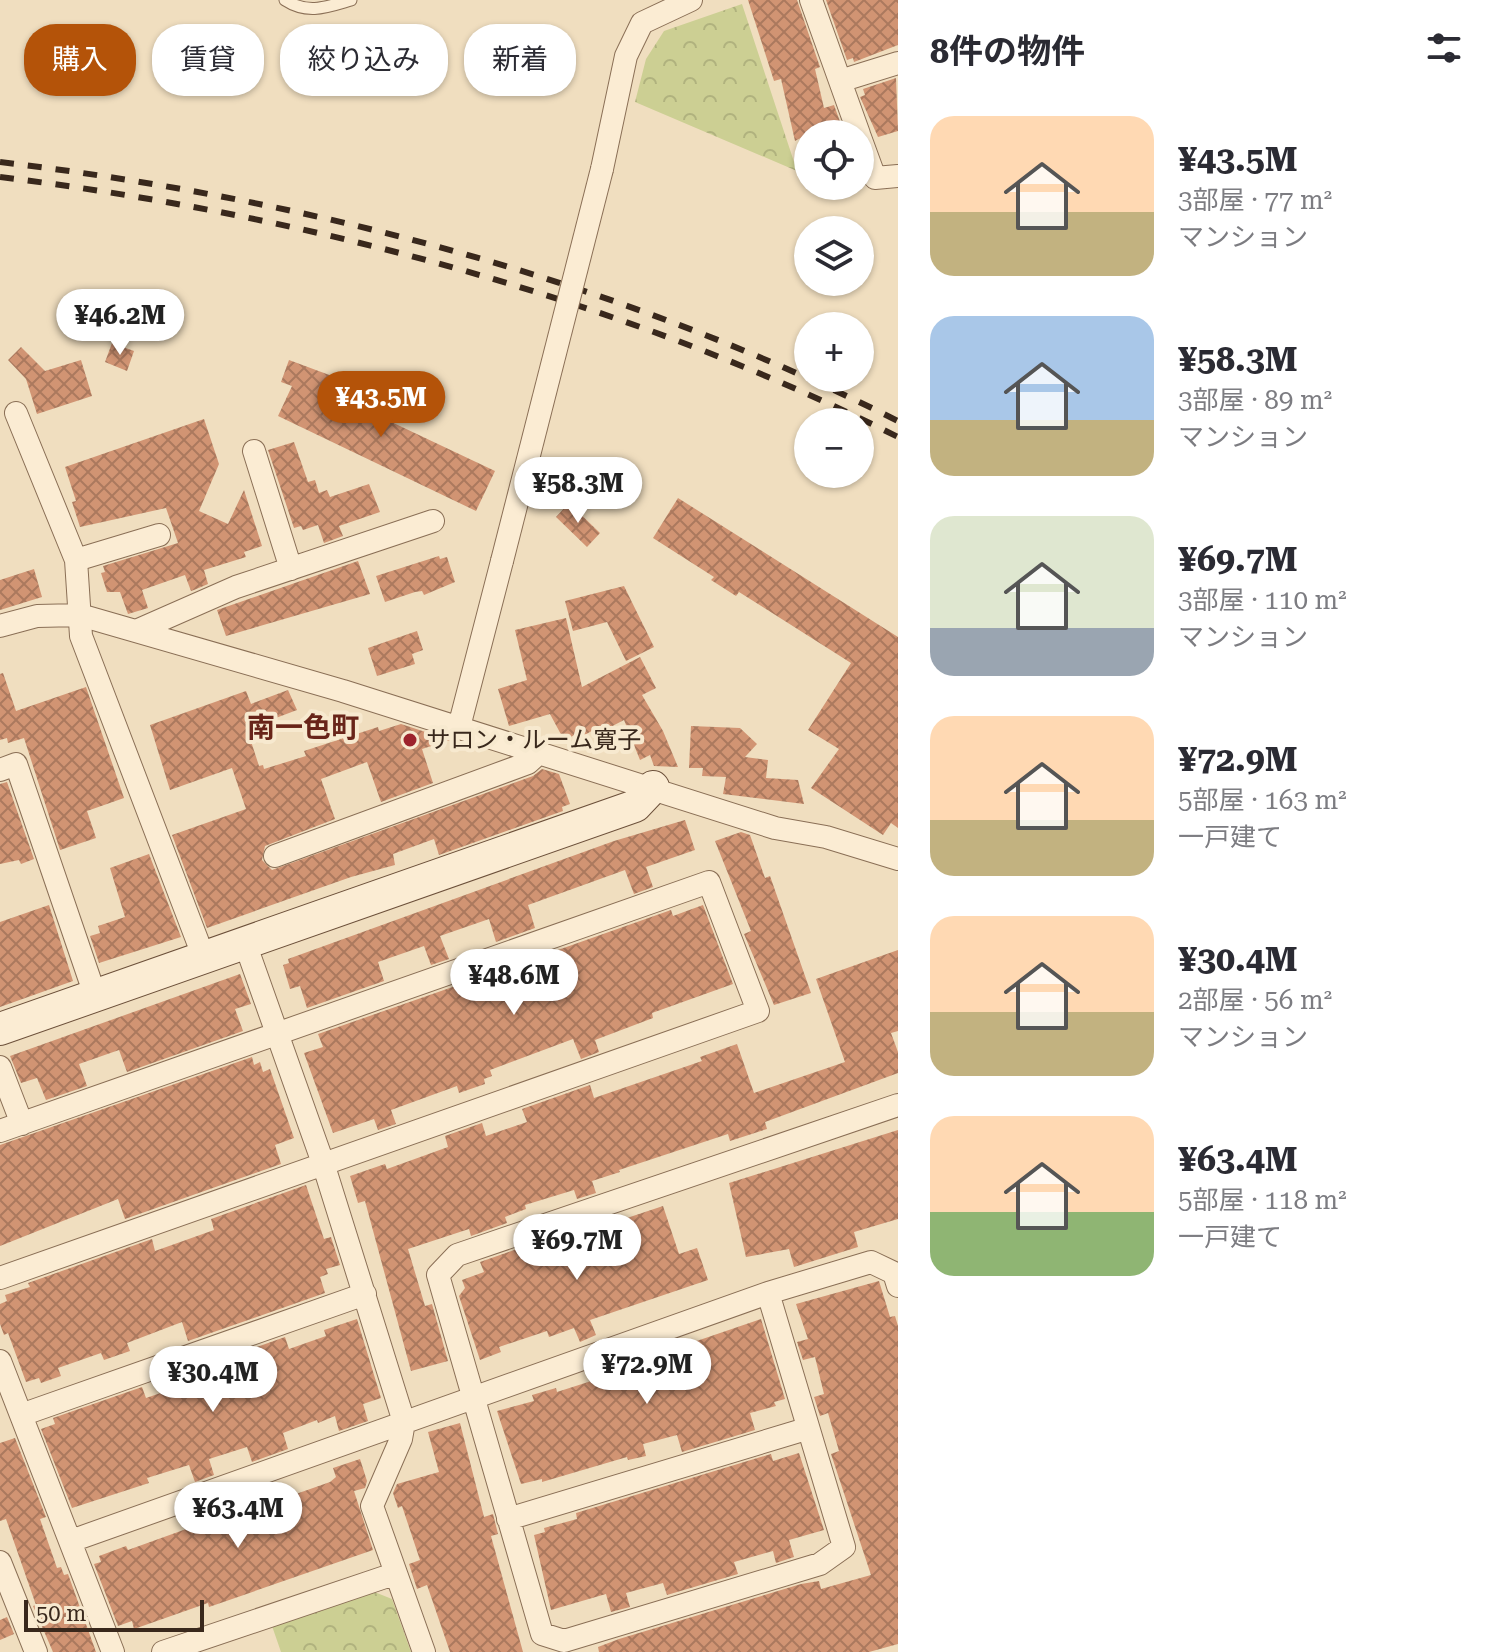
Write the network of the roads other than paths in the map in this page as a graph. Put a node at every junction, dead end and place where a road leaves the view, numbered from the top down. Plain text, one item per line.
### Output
1 (285, 0) edge
2 (351, 0) edge
3 (691, 0) edge
4 (811, 0) edge
5 (898, 63) edge
6 (840, 81) junction
7 (853, 120) edge
8 (874, 175) edge
9 (898, 176) edge
10 (16, 413) dead end
11 (254, 451) dead end
12 (433, 521) dead end
13 (159, 535) dead end
14 (76, 560) junction
15 (291, 569) junction
16 (80, 615) junction
17 (0, 626) edge
18 (136, 631) junction
19 (459, 727) junction
20 (540, 752) junction
21 (0, 770) edge
22 (653, 787) junction
23 (275, 856) dead end
24 (898, 859) edge
25 (245, 943) junction
26 (204, 958) junction
27 (95, 995) junction
28 (0, 1029) edge
29 (276, 1033) junction
30 (0, 1067) edge
31 (898, 1105) edge
32 (22, 1124) junction
33 (0, 1131) edge
34 (323, 1163) junction
35 (0, 1278) edge
36 (898, 1286) edge
37 (768, 1293) junction
38 (365, 1294) junction
39 (0, 1361) edge
40 (473, 1401) junction
41 (21, 1415) junction
42 (404, 1422) junction
43 (806, 1429) junction
44 (508, 1519) junction
45 (71, 1541) junction
46 (0, 1562) edge
47 (394, 1574) junction
48 (36, 1652) edge
49 (113, 1652) edge
50 (163, 1652) edge
51 (424, 1652) edge

1 - 2 lane
3 - 19 street, bridge
4 - 6 street
5 - 6 street
6 - 7 street
8 - 9 street
10 - 14 street
11 - 15 street
12 - 15 street
13 - 14 street
14 - 16 street
15 - 18 street
16 - 17 street
16 - 18 street
16 - 26 street
18 - 19 street
19 - 20 street
20 - 22 street
20 - 23 street
21 - 27 street
22 - 24 street
22 - 25 street
25 - 26 street
25 - 29 street
26 - 27 street
27 - 28 street
29 - 32 street
29 - 34 street
29 - 34 street
30 - 32 street
31 - 40 street
32 - 33 street
34 - 35 street
34 - 38 street
36 - 37 street
37 - 40 street
37 - 43 street
38 - 41 street
38 - 42 street
39 - 41 street
40 - 42 street
40 - 44 street
41 - 45 street
42 - 45 street
42 - 47 street
43 - 44 street
43 - 44 street
45 - 49 street
46 - 48 street
47 - 50 street
47 - 51 street

